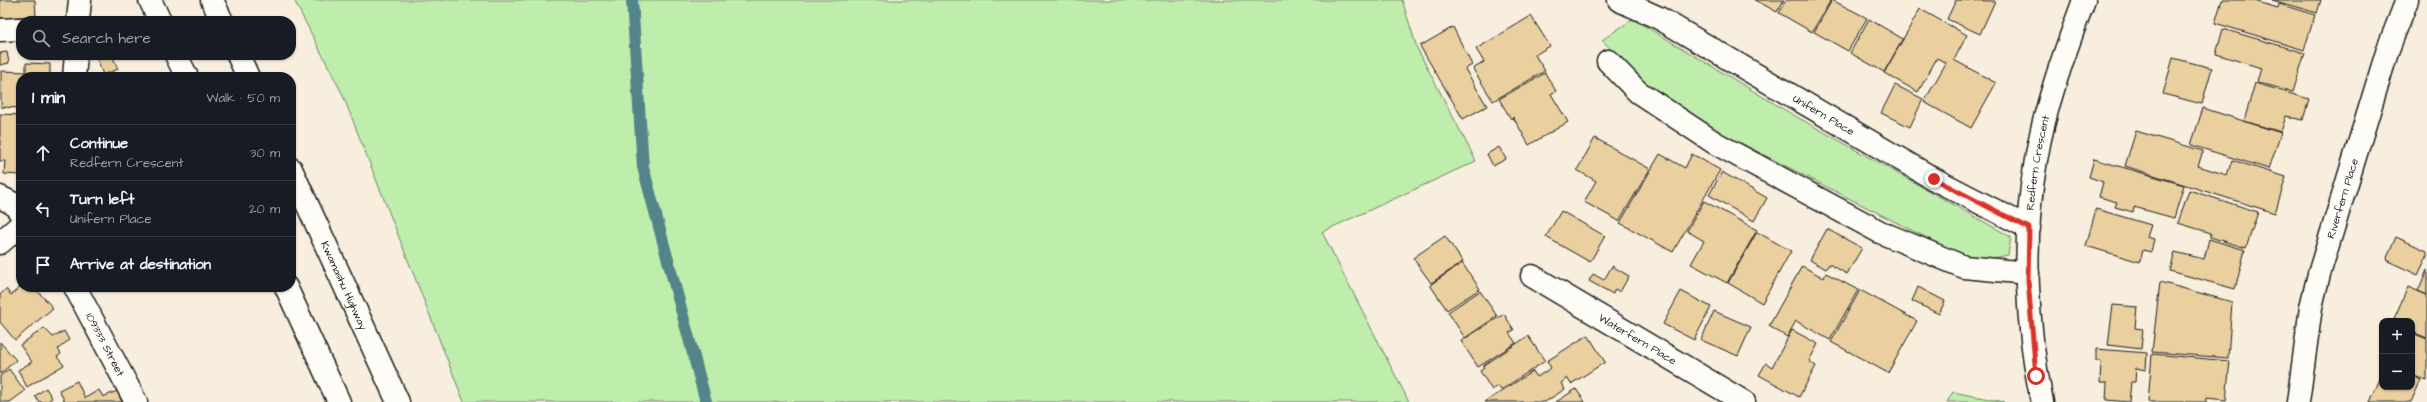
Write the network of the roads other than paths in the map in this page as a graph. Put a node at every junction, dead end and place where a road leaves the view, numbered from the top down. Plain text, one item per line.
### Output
1 (80, 0) edge
2 (150, 0) edge
3 (212, 0) edge
4 (1619, 0) edge
5 (2084, 0) edge
6 (2407, 0) edge
7 (78, 16) edge
8 (158, 16) edge
9 (220, 16) edge
10 (16, 28) edge
11 (0, 30) edge
12 (76, 60) edge
13 (178, 60) edge
14 (240, 60) edge
15 (1608, 61) dead end
16 (74, 72) edge
17 (184, 72) edge
18 (246, 72) edge
19 (296, 180) edge
20 (0, 197) edge
21 (16, 207) edge
22 (2029, 228) junction
23 (16, 229) edge
24 (0, 243) edge
25 (2028, 273) junction
26 (1532, 276) dead end
27 (78, 292) edge
28 (288, 292) edge
29 (136, 402) edge
30 (339, 402) edge
31 (398, 402) edge
32 (1744, 402) edge
33 (2042, 402) edge
34 (2298, 402) edge

1 - 7 street
2 - 8 street
3 - 9 street
4 - 22 street, Unifern Place
5 - 22 street, Redfern Crescent
6 - 34 street, Riverfern Place
10 - 11 street
12 - 16 street
13 - 17 street
14 - 18 street
15 - 25 street
19 - 31 street, Kwamashu Highway
20 - 21 street
22 - 25 street, Redfern Crescent
23 - 24 street
25 - 33 street, Redfern Crescent
26 - 32 street, Waterfern Place
27 - 29 street, 109333 Street
28 - 30 street

